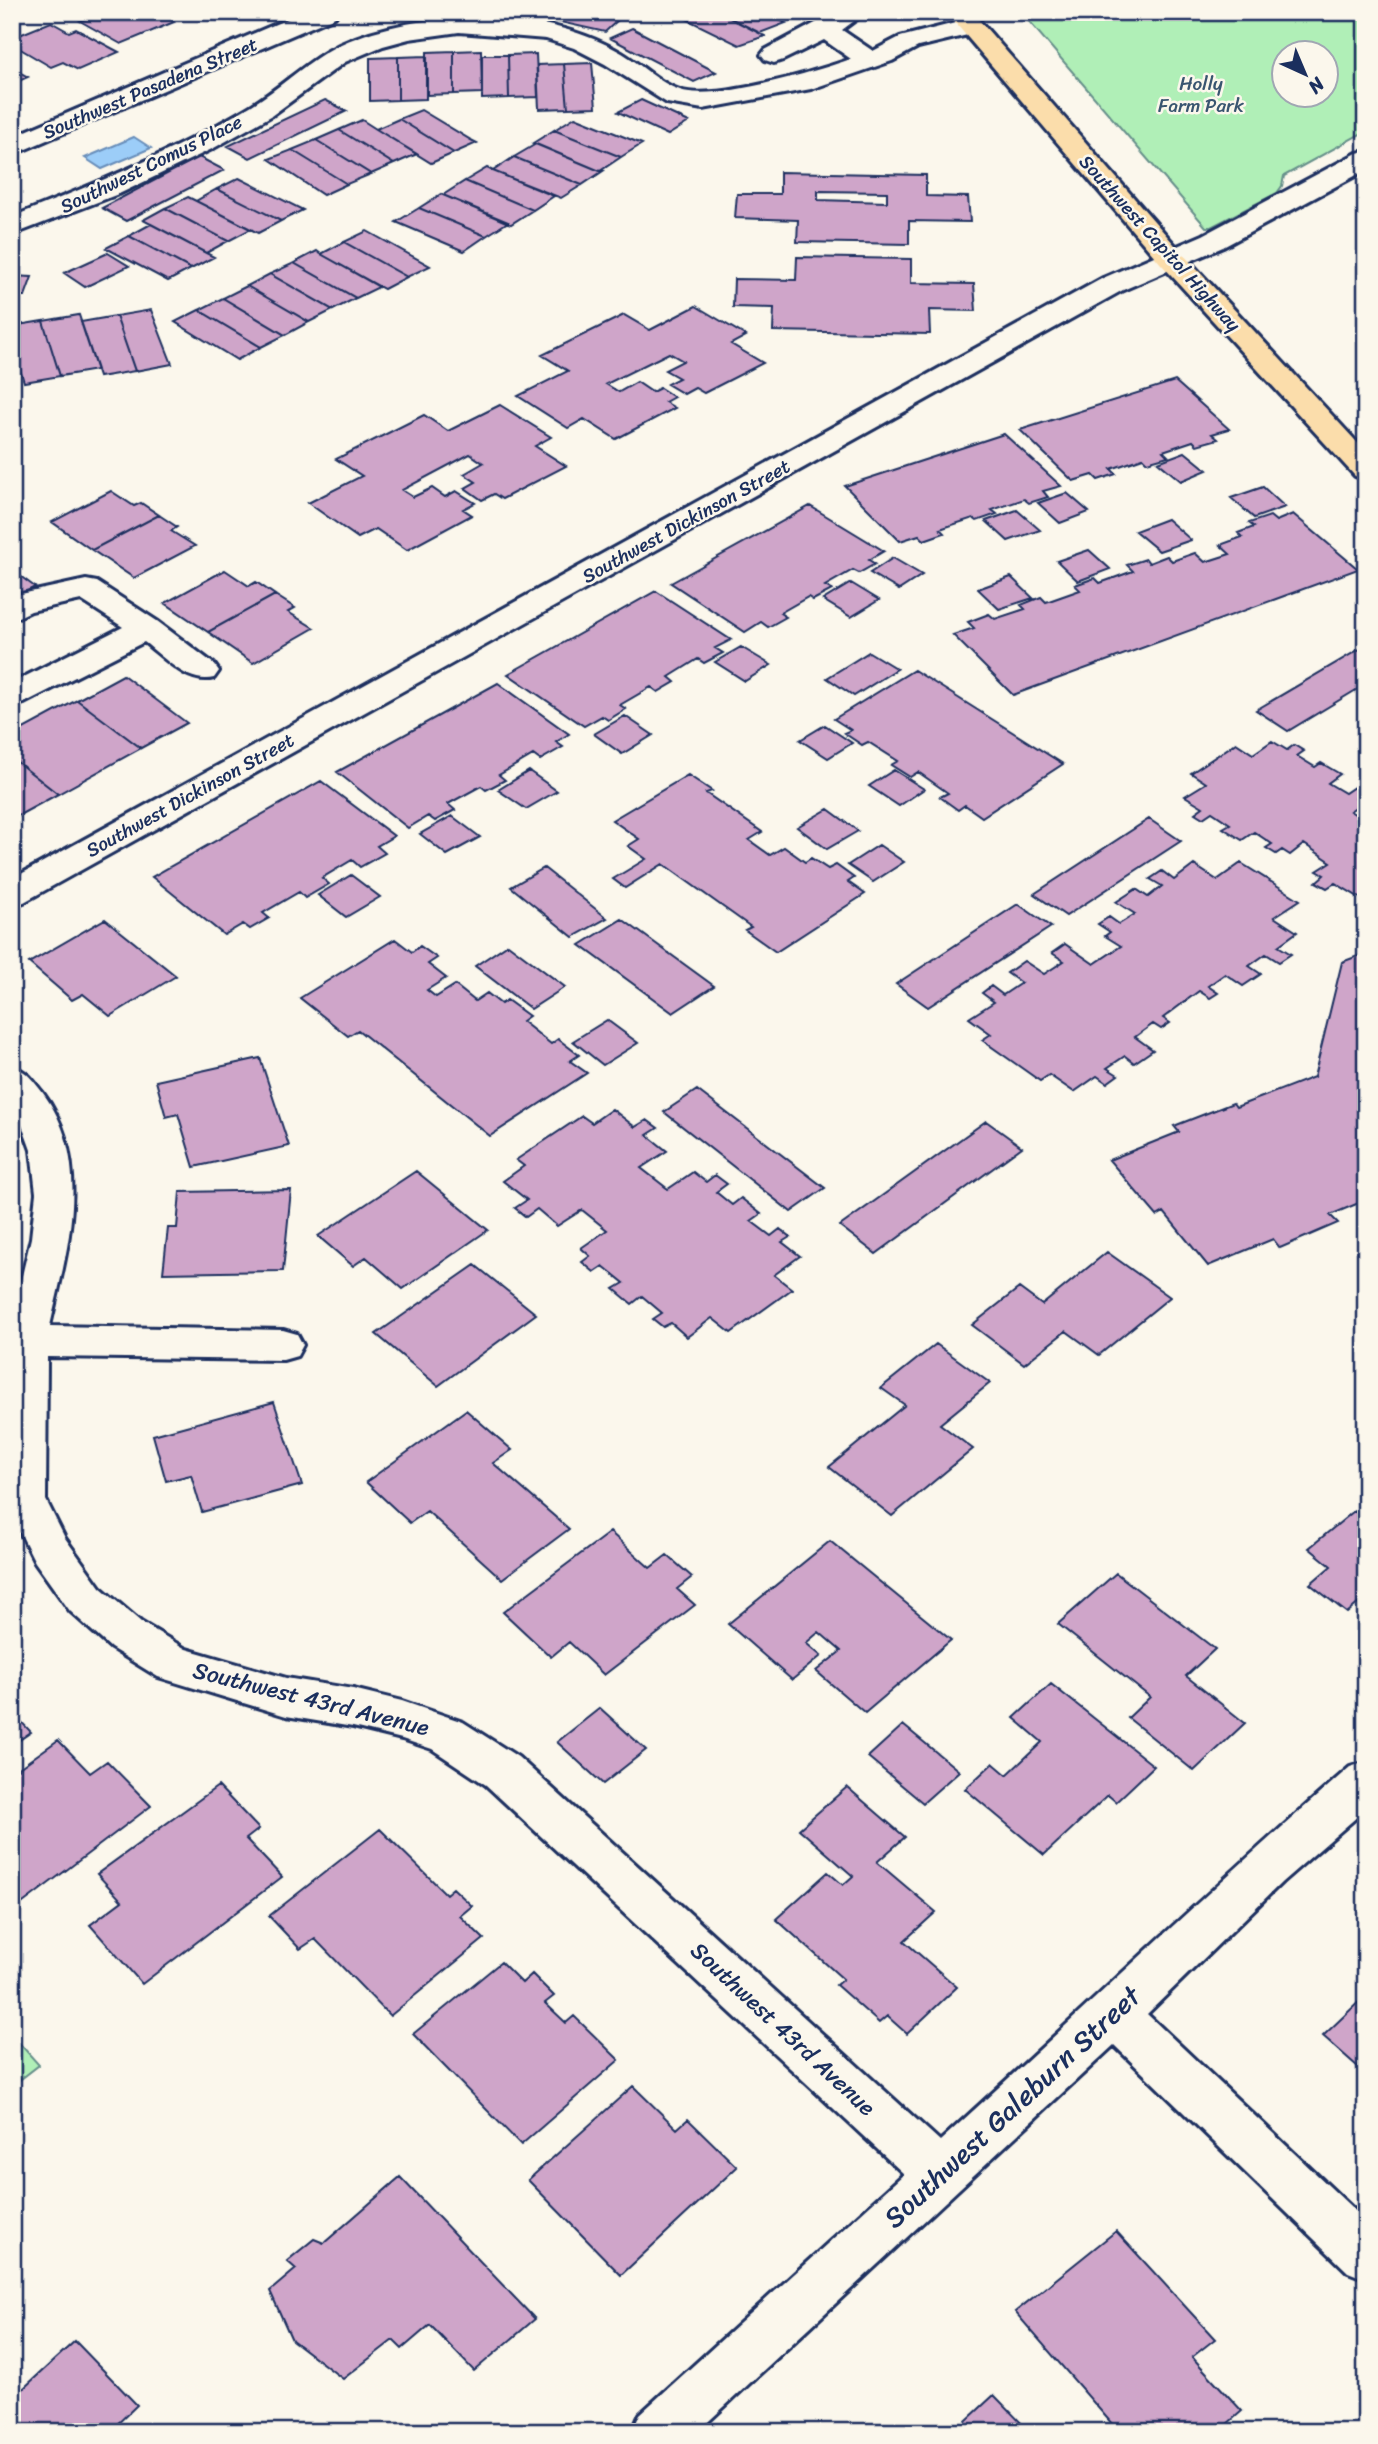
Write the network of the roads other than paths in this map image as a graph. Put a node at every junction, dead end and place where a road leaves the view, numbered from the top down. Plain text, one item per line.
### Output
1 (326, 12) edge
2 (854, 12) edge
3 (964, 20) edge
4 (825, 30) junction
5 (774, 55) dead end
6 (870, 60) junction
7 (12, 147) edge
8 (1366, 159) edge
9 (12, 227) edge
10 (1171, 258) junction
11 (1366, 470) edge
12 (12, 610) edge
13 (146, 628) junction
14 (203, 670) dead end
15 (12, 696) edge
16 (12, 894) edge
17 (12, 1079) edge
18 (27, 1341) junction
19 (283, 1345) dead end
20 (1366, 1781) edge
21 (1114, 2014) junction
22 (940, 2174) junction
23 (1366, 2255) edge
24 (658, 2432) edge

1 - 7 street, Southwest Pasadena Street
2 - 4 street
3 - 6 street, Southwest Comus Place
3 - 10 main road, Southwest Capitol Highway
4 - 5 street
4 - 6 street
6 - 9 street, Southwest Comus Place
8 - 10 street, Southwest Dickinson Street
10 - 11 main road, Southwest Capitol Highway
10 - 16 street, Southwest Dickinson Street
12 - 13 street
13 - 14 street
13 - 15 street
17 - 18 street, Southwest 43rd Avenue
18 - 19 street
18 - 22 street, Southwest 43rd Avenue
20 - 21 street, Southwest Galeburn Street
21 - 22 street, Southwest Galeburn Street
21 - 23 street
22 - 24 street, Southwest Galeburn Street

